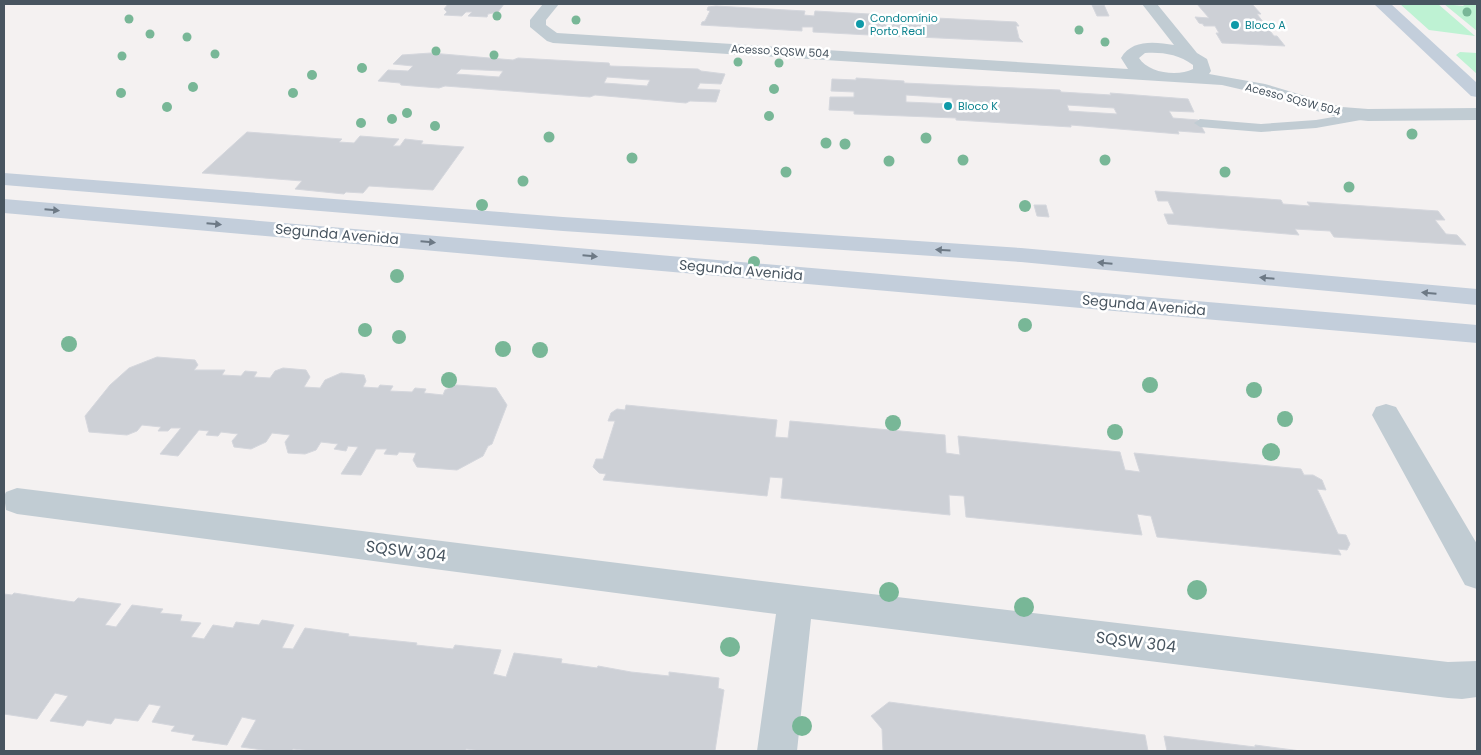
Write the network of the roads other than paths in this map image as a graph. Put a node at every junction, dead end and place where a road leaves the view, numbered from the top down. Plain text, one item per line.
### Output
1 (551, 4) edge
2 (1150, 4) edge
3 (1382, 4) edge
4 (1162, 20) junction
5 (1140, 50) junction
6 (1194, 58) junction
7 (1053, 68) junction
8 (1167, 77) junction
9 (1190, 78) junction
10 (1477, 92) edge
11 (1398, 114) junction
12 (1477, 114) edge
13 (1368, 115) junction
14 (1200, 123) dead end
15 (4, 179) edge
16 (4, 206) edge
17 (1477, 297) edge
18 (1477, 334) edge
19 (1386, 414) dead end
20 (17, 501) dead end
21 (1477, 574) edge
22 (795, 601) junction
23 (1477, 679) edge
24 (777, 751) edge

1 - 7 street, Acesso SQSW 504
2 - 4 street
3 - 10 street
4 - 5 street
4 - 6 street
5 - 6 street, Acesso SQSW 504
5 - 7 street, Acesso SQSW 504
5 - 8 street
6 - 9 street
6 - 11 street, Acesso SQSW 504
7 - 8 street, Acesso SQSW 504
8 - 9 street, Acesso SQSW 504
9 - 13 street, Acesso SQSW 504
11 - 12 street, Acesso SQSW 504
11 - 13 street, Acesso SQSW 504
13 - 14 lane
17 -> 15 street, Segunda Avenida
16 -> 18 street, Segunda Avenida
19 - 21 street
20 - 22 street, SQSW 304
22 - 23 street, SQSW 304
22 - 24 street

